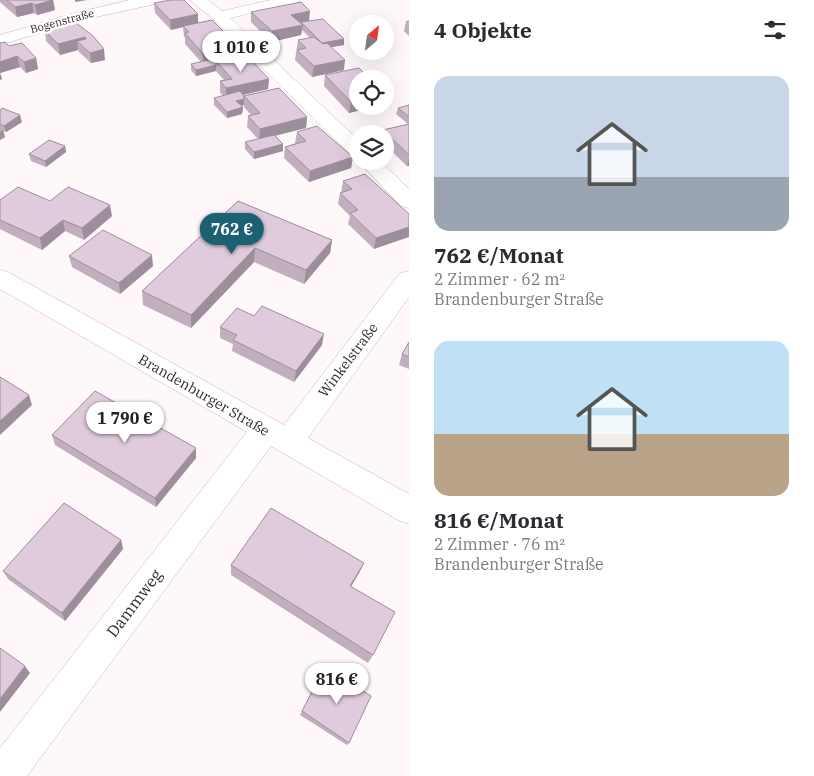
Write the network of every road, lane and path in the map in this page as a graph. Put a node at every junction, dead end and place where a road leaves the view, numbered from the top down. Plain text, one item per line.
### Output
1 (155, 0) edge
2 (198, 0) edge
3 (292, 0) edge
4 (218, 16) junction
5 (0, 40) edge
6 (349, 142) edge
7 (377, 170) edge
8 (409, 201) edge
9 (0, 278) edge
10 (409, 279) edge
11 (277, 436) junction
12 (409, 510) edge
13 (3, 776) edge

1 - 5 street, Bogenstraße
2 - 4 street
3 - 4 street
4 - 6 street
7 - 8 street
9 - 11 street, Brandenburger Straße
10 - 11 street, Winkelstraße
11 - 12 street, Brandenburger Straße
11 - 13 street, Dammweg

